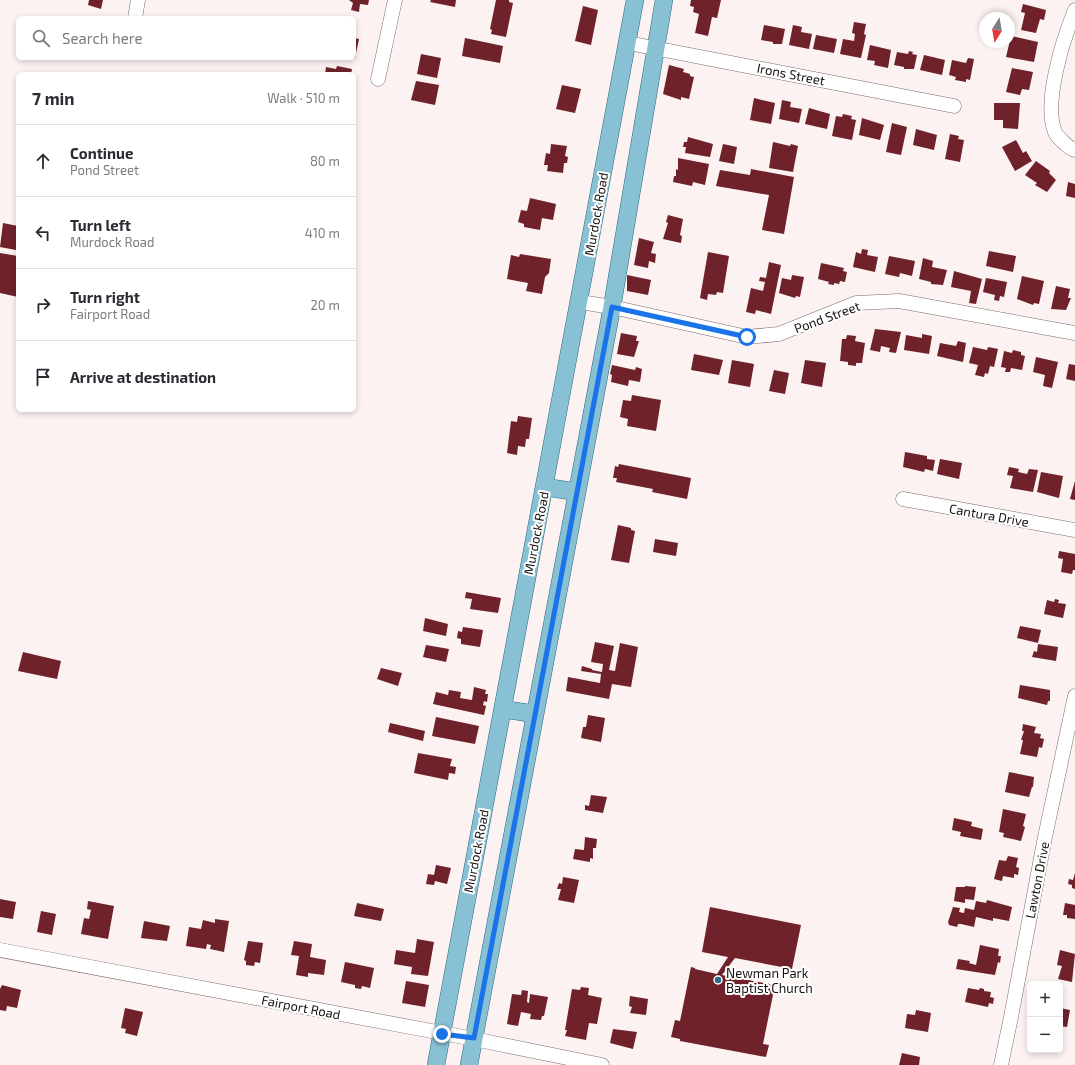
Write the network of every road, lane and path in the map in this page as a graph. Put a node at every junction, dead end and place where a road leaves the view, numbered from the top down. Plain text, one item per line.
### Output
1 (138, 0) edge
2 (394, 0) edge
3 (635, 0) edge
4 (664, 0) edge
5 (1075, 10) edge
6 (135, 16) edge
7 (628, 43) junction
8 (656, 48) junction
9 (378, 79) dead end
10 (954, 106) dead end
11 (1075, 150) edge
12 (580, 302) junction
13 (612, 307) junction
14 (1075, 333) edge
15 (545, 487) junction
16 (577, 492) junction
17 (903, 500) dead end
18 (1075, 530) edge
19 (1075, 696) edge
20 (503, 709) junction
21 (535, 714) junction
22 (0, 950) edge
23 (442, 1034) junction
24 (474, 1038) junction
25 (436, 1065) edge
26 (469, 1065) edge
27 (602, 1065) edge
28 (1001, 1065) edge

1 - 6 street
2 - 9 street
3 - 7 main road, Murdock Road
4 - 8 main road
5 - 11 street
7 - 8 street, Irons Street
7 - 12 main road, Murdock Road
8 - 10 street, Irons Street
8 - 13 main road
12 - 13 street, Pond Street
12 - 15 main road, Murdock Road
13 - 14 street, Pond Street
13 - 16 main road
15 - 16 main road
15 - 20 main road, Murdock Road
16 - 21 main road
17 - 18 street, Cantura Drive
19 - 28 street, Lawton Drive
20 - 21 main road
20 - 23 main road, Murdock Road
21 - 24 main road
22 - 23 street, Fairport Road
23 - 24 street, Fairport Road
23 - 25 main road, Murdock Road
24 - 26 main road
24 - 27 street, Fairport Road

